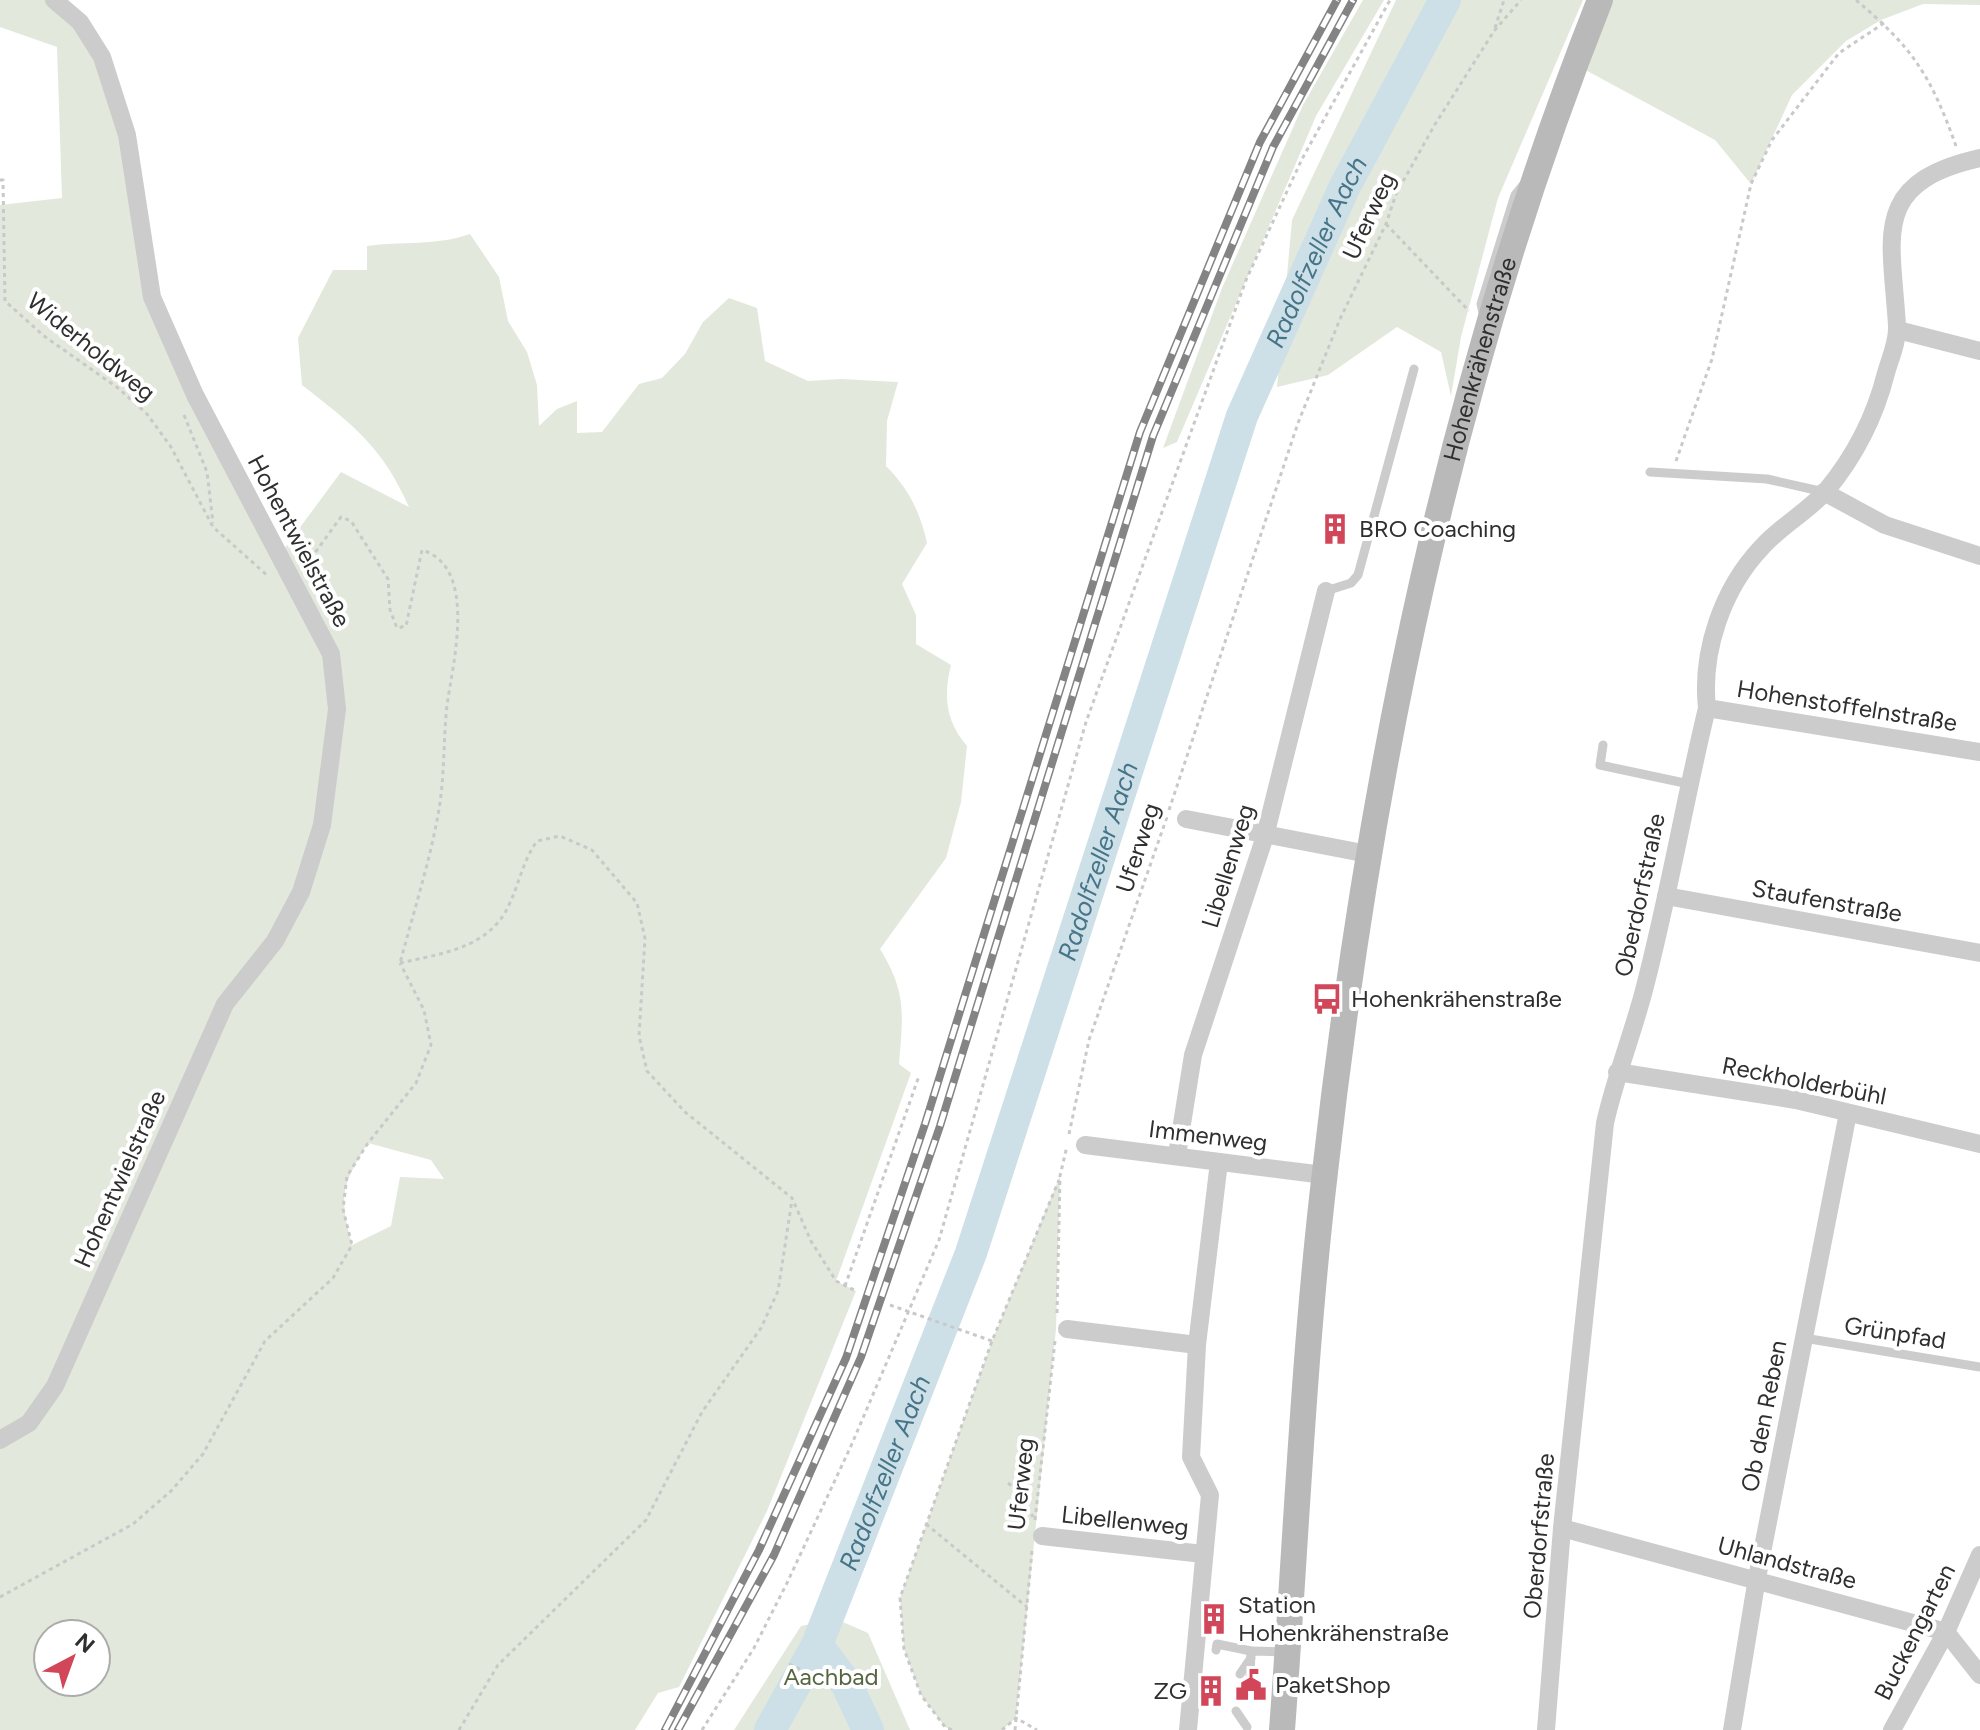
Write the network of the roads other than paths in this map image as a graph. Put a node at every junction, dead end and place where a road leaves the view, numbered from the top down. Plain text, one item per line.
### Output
1 (54, 0) edge
2 (1600, 0) edge
3 (1971, 160) edge
4 (1898, 330) junction
5 (1980, 351) edge
6 (1414, 369) dead end
7 (1650, 472) dead end
8 (1824, 492) junction
9 (1980, 556) edge
10 (1326, 591) joint
11 (1707, 708) junction
12 (1603, 745) dead end
13 (1980, 752) edge
14 (1689, 784) junction
15 (1186, 819) dead end
16 (1265, 836) junction
17 (1368, 854) junction
18 (1666, 896) junction
19 (1980, 953) edge
20 (1617, 1072) junction
21 (1848, 1113) junction
22 (1980, 1144) edge
23 (1085, 1145) dead end
24 (1177, 1155) junction
25 (1219, 1162) junction
26 (1324, 1175) junction
27 (1060, 1324) road end
28 (1804, 1338) junction
29 (1197, 1345) junction
30 (1980, 1367) edge
31 (0, 1440) edge
32 (1562, 1528) junction
33 (1036, 1535) road end
34 (1203, 1554) junction
35 (1980, 1555) edge
36 (1757, 1578) junction
37 (1946, 1632) junction
38 (1216, 1650) dead end
39 (1288, 1652) junction
40 (1251, 1654) junction
41 (1245, 1675) dead end
42 (1980, 1675) edge
43 (1236, 1711) dead end
44 (1248, 1712) dead end
45 (1247, 1728) edge
46 (1188, 1730) edge
47 (1282, 1730) edge
48 (1546, 1730) edge
49 (1732, 1730) edge
50 (1892, 1730) edge

1 - 31 street, Hohentwielstraße
2 - 17 main road, Hohenkrähenstraße
3 - 4 street, Oberdorfstraße
4 - 5 street
4 - 8 street, Oberdorfstraße
6 - 10 lane
7 - 8 lane
8 - 9 street
8 - 11 street, Oberdorfstraße
10 - 16 street, Libellenweg
11 - 13 street, Hohenstoffelnstraße
11 - 14 street, Oberdorfstraße
12 - 14 lane
14 - 18 street, Oberdorfstraße
15 - 16 street
16 - 17 street
16 - 24 street, Libellenweg
17 - 26 main road, Hohenkrähenstraße
18 - 19 street, Staufenstraße
18 - 20 street, Oberdorfstraße
20 - 21 street, Reckholderbühl
20 - 32 street, Oberdorfstraße
21 - 22 street, Reckholderbühl
21 - 28 street, Ob den Reben
23 - 24 street, Immenweg
24 - 25 street, Immenweg
25 - 26 street, Immenweg
25 - 29 street, Libellenweg
26 - 39 main road, Hohenkrähenstraße
27 - 29 street
28 - 30 lane, Grünpfad
28 - 36 street, Ob den Reben
29 - 34 street, Libellenweg
32 - 36 street, Uhlandstraße
32 - 48 street, Oberdorfstraße
33 - 34 street, Libellenweg
34 - 46 street, Libellenweg
35 - 37 street, Buckengarten
36 - 37 street, Uhlandstraße
36 - 49 street, Ob den Reben
37 - 42 street
37 - 50 street, Buckengarten
38 - 40 lane
39 - 40 lane
39 - 47 main road, Hohenkrähenstraße
40 - 41 lane
43 - 45 lane
44 - 45 lane

